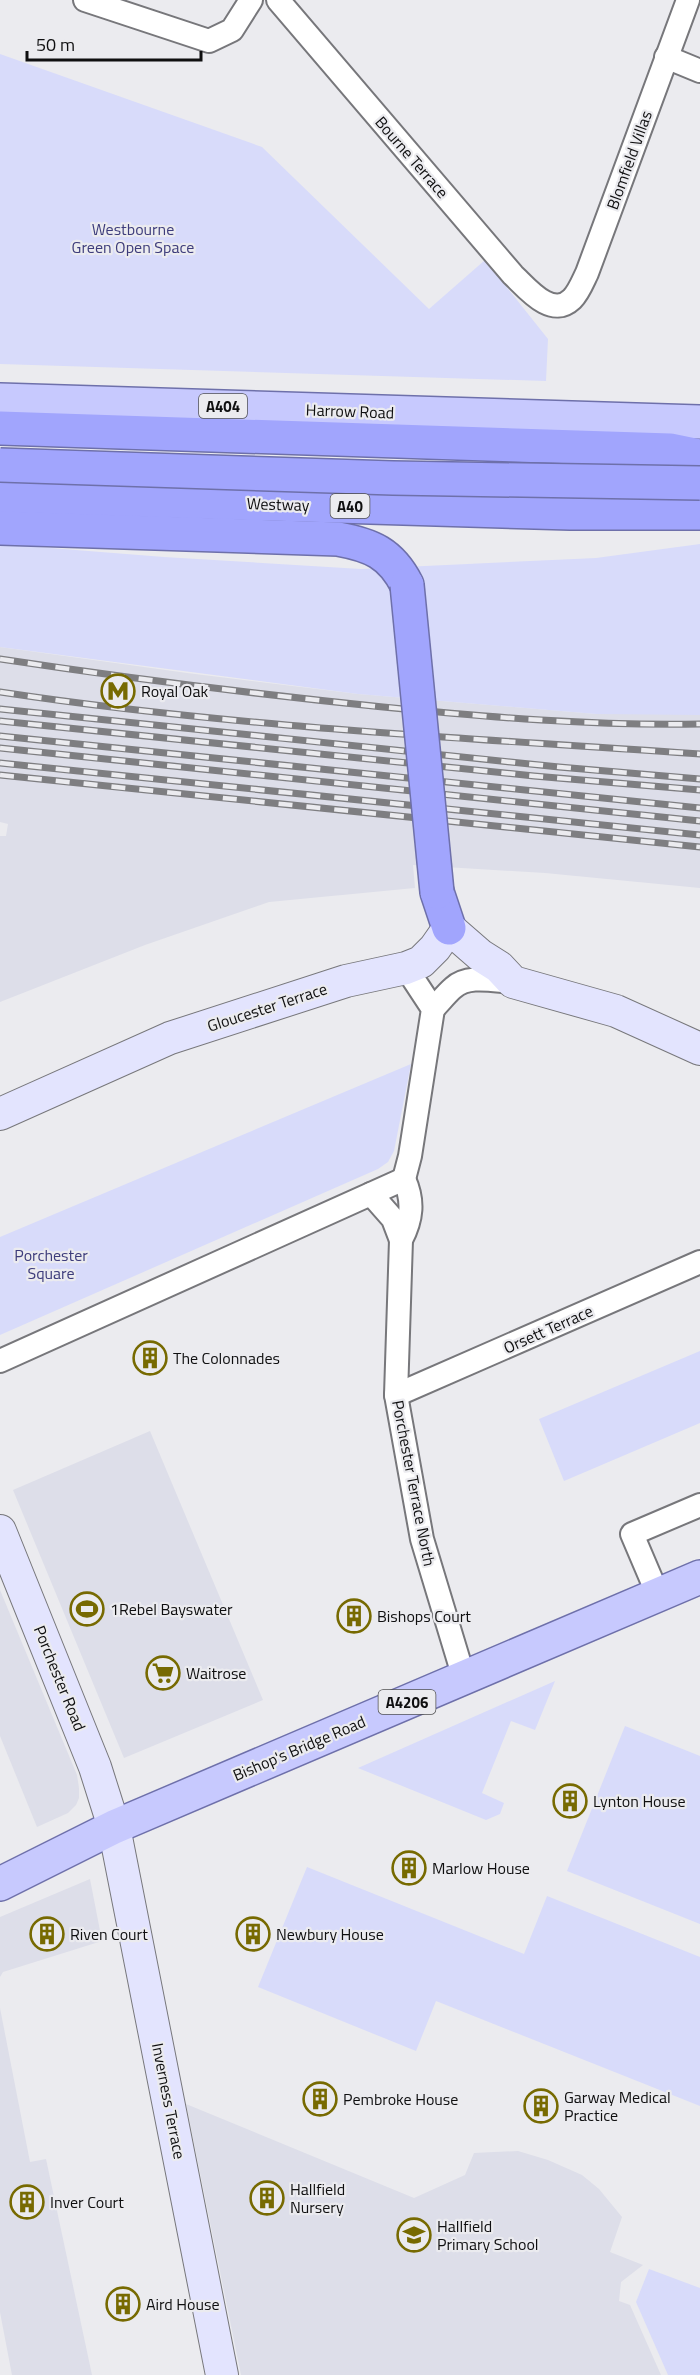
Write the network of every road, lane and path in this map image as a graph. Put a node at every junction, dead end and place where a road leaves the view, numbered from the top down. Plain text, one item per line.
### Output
1 (85, 0) edge
2 (251, 0) edge
3 (278, 0) edge
4 (688, 0) edge
5 (666, 57) junction
6 (700, 71) edge
7 (553, 306) joint
8 (0, 400) edge
9 (700, 421) edge
10 (0, 428) edge
11 (700, 456) edge
12 (0, 465) edge
13 (700, 483) edge
14 (0, 496) edge
15 (700, 513) edge
16 (0, 528) edge
17 (449, 928) junction
18 (406, 968) junction
19 (513, 982) junction
20 (433, 1009) junction
21 (700, 1048) edge
22 (0, 1114) edge
23 (404, 1179) junction
24 (371, 1194) junction
25 (401, 1240) junction
26 (700, 1263) edge
27 (0, 1361) edge
28 (396, 1395) junction
29 (700, 1506) edge
30 (0, 1531) edge
31 (700, 1577) edge
32 (658, 1595) junction
33 (464, 1678) junction
34 (114, 1827) junction
35 (0, 1884) edge
36 (222, 2375) edge

1 - 2 street
3 - 7 street, Bourne Terrace
4 - 5 street, Blomfield Villas
5 - 6 street
5 - 7 street, Blomfield Villas
8 - 9 main road, Harrow Road / A404
10 - 11 highway
12 - 13 highway, Westway / A40, bridge
14 - 15 highway, Westway / A40
16 - 17 highway, A40, bridge
17 - 18 street, Gloucester Terrace
17 - 19 street
18 - 20 street
18 - 22 street, Gloucester Terrace
19 - 20 street
19 - 21 street
20 - 23 street
23 - 24 street
23 - 25 street, Porchester Terrace North
24 - 25 street
24 - 27 street
25 - 28 street, Porchester Terrace North
26 - 28 street, Orsett Terrace
28 - 33 street, Porchester Terrace North
29 - 32 street
30 - 34 street, Porchester Road
31 - 32 main road, Bishop's Bridge Road / A4206
32 - 33 main road, Bishop's Bridge Road / A4206
33 - 34 main road, Bishop's Bridge Road / A4206
34 - 35 main road, Bishop's Bridge Road / A4206
34 - 36 street, Inverness Terrace

